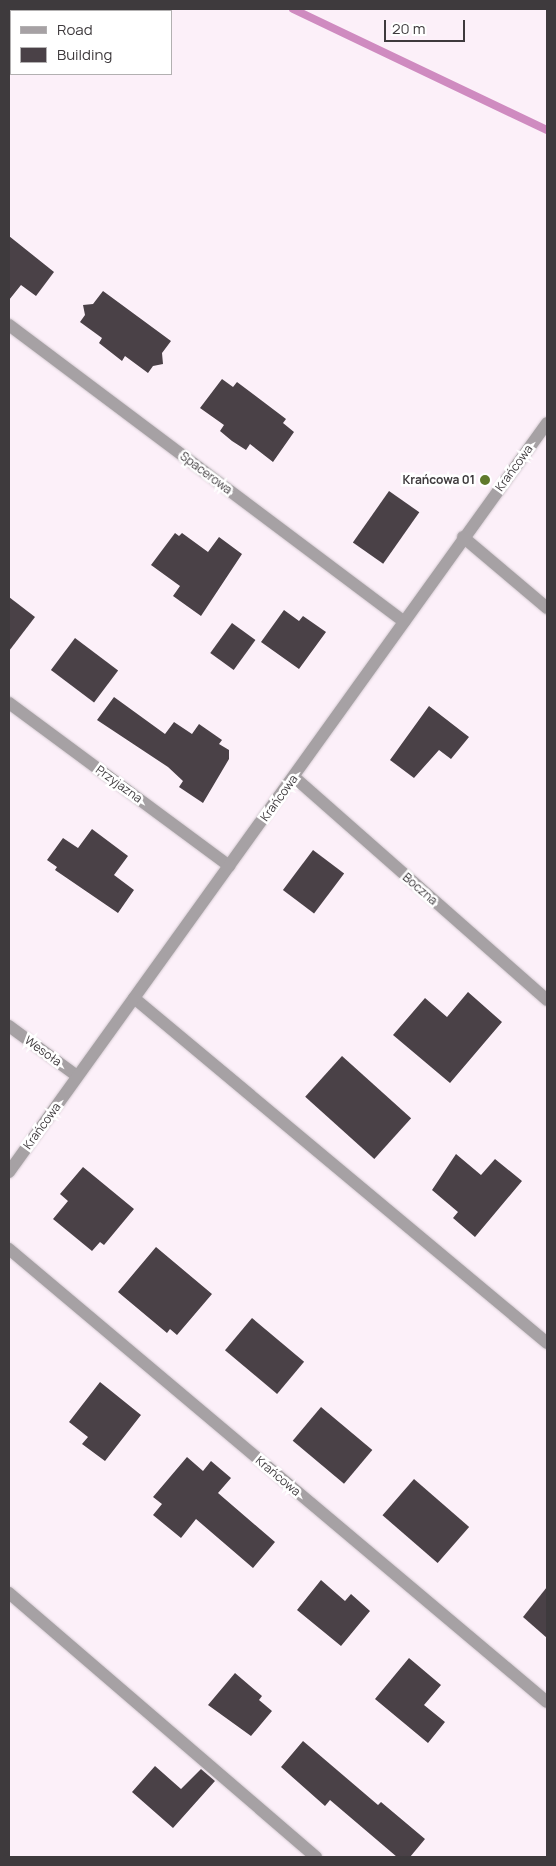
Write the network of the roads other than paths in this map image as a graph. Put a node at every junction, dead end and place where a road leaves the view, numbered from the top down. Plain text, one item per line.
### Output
1 (9, 324) edge
2 (547, 423) edge
3 (463, 537) junction
4 (547, 608) edge
5 (404, 622) junction
6 (9, 703) edge
7 (294, 777) junction
8 (229, 866) junction
9 (134, 998) junction
10 (547, 1000) edge
11 (9, 1026) edge
12 (77, 1076) junction
13 (9, 1172) edge
14 (9, 1249) edge
15 (547, 1343) edge
16 (9, 1593) edge
17 (547, 1702) edge
18 (316, 1857) edge

1 - 5 street, Spacerowa
2 - 3 street, Krańcowa
3 - 4 street
3 - 5 street, Krańcowa
5 - 7 street, Krańcowa
6 - 8 street, Przyjazna
7 - 8 street, Krańcowa
7 - 10 street, Boczna
8 - 9 street, Krańcowa
9 - 12 street, Krańcowa
9 - 15 street
11 - 12 street, Wesoła
12 - 13 street, Krańcowa
14 - 17 street, Krańcowa
16 - 18 street

